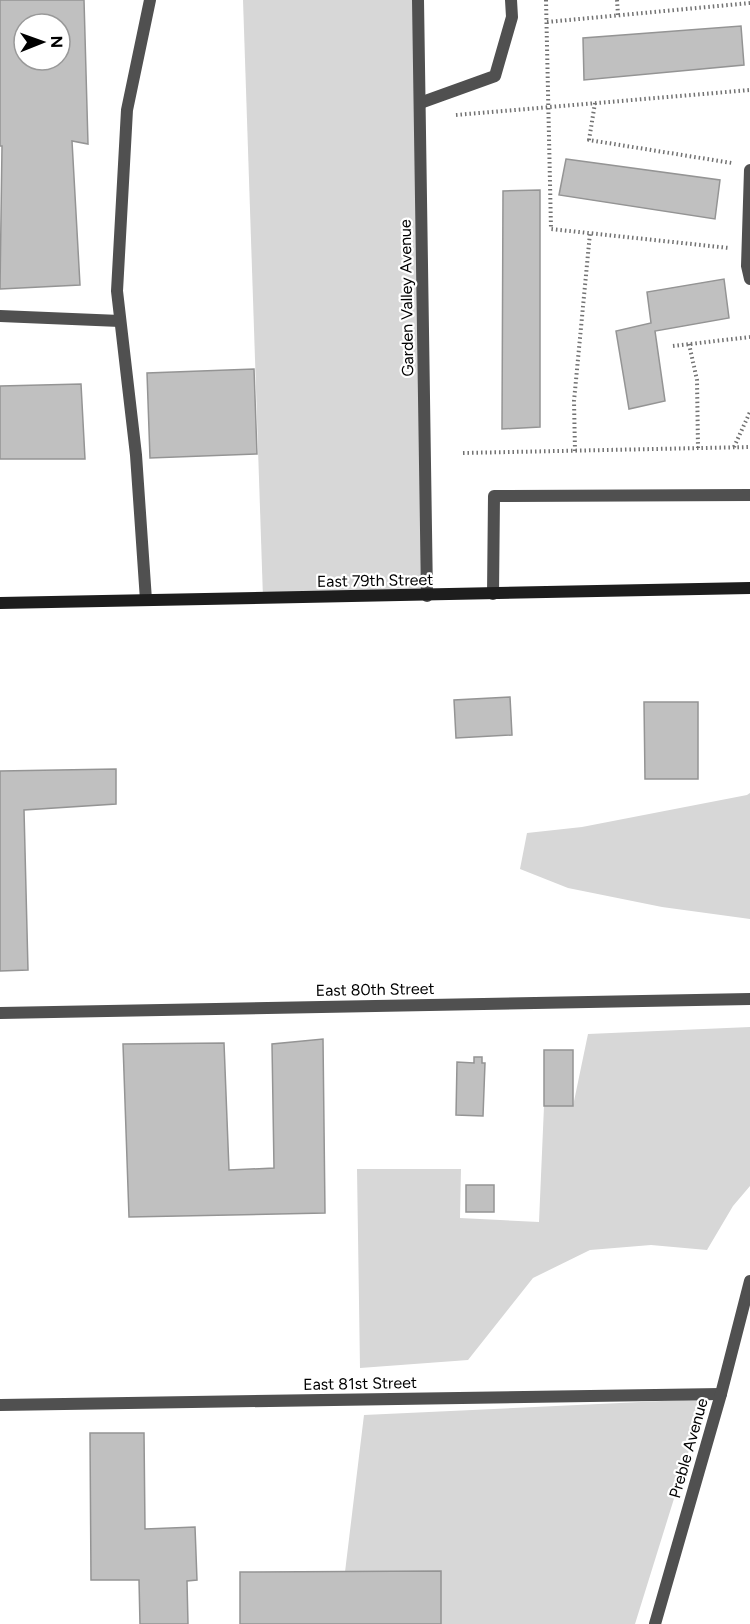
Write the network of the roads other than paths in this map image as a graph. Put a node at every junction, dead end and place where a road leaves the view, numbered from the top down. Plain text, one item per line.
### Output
1 (150, 0) edge
2 (418, 0) edge
3 (511, 0) edge
4 (420, 103) junction
5 (744, 167) edge
6 (750, 279) edge
7 (0, 316) edge
8 (120, 321) junction
9 (750, 495) edge
10 (750, 588) edge
11 (493, 594) junction
12 (427, 596) junction
13 (146, 600) junction
14 (0, 603) edge
15 (750, 999) edge
16 (0, 1013) edge
17 (750, 1281) edge
18 (721, 1394) junction
19 (0, 1405) edge
20 (655, 1624) edge

1 - 8 street
2 - 4 street, Garden Valley Avenue
3 - 4 street
4 - 12 street, Garden Valley Avenue
5 - 6 street
7 - 8 street
8 - 13 street
9 - 11 street
10 - 11 main road, East 79th Street
11 - 12 main road, East 79th Street
12 - 13 main road, East 79th Street
13 - 14 main road, East 79th Street
15 - 16 street, East 80th Street
17 - 18 street, Preble Avenue
18 - 19 street, East 81st Street
18 - 20 street, Preble Avenue

